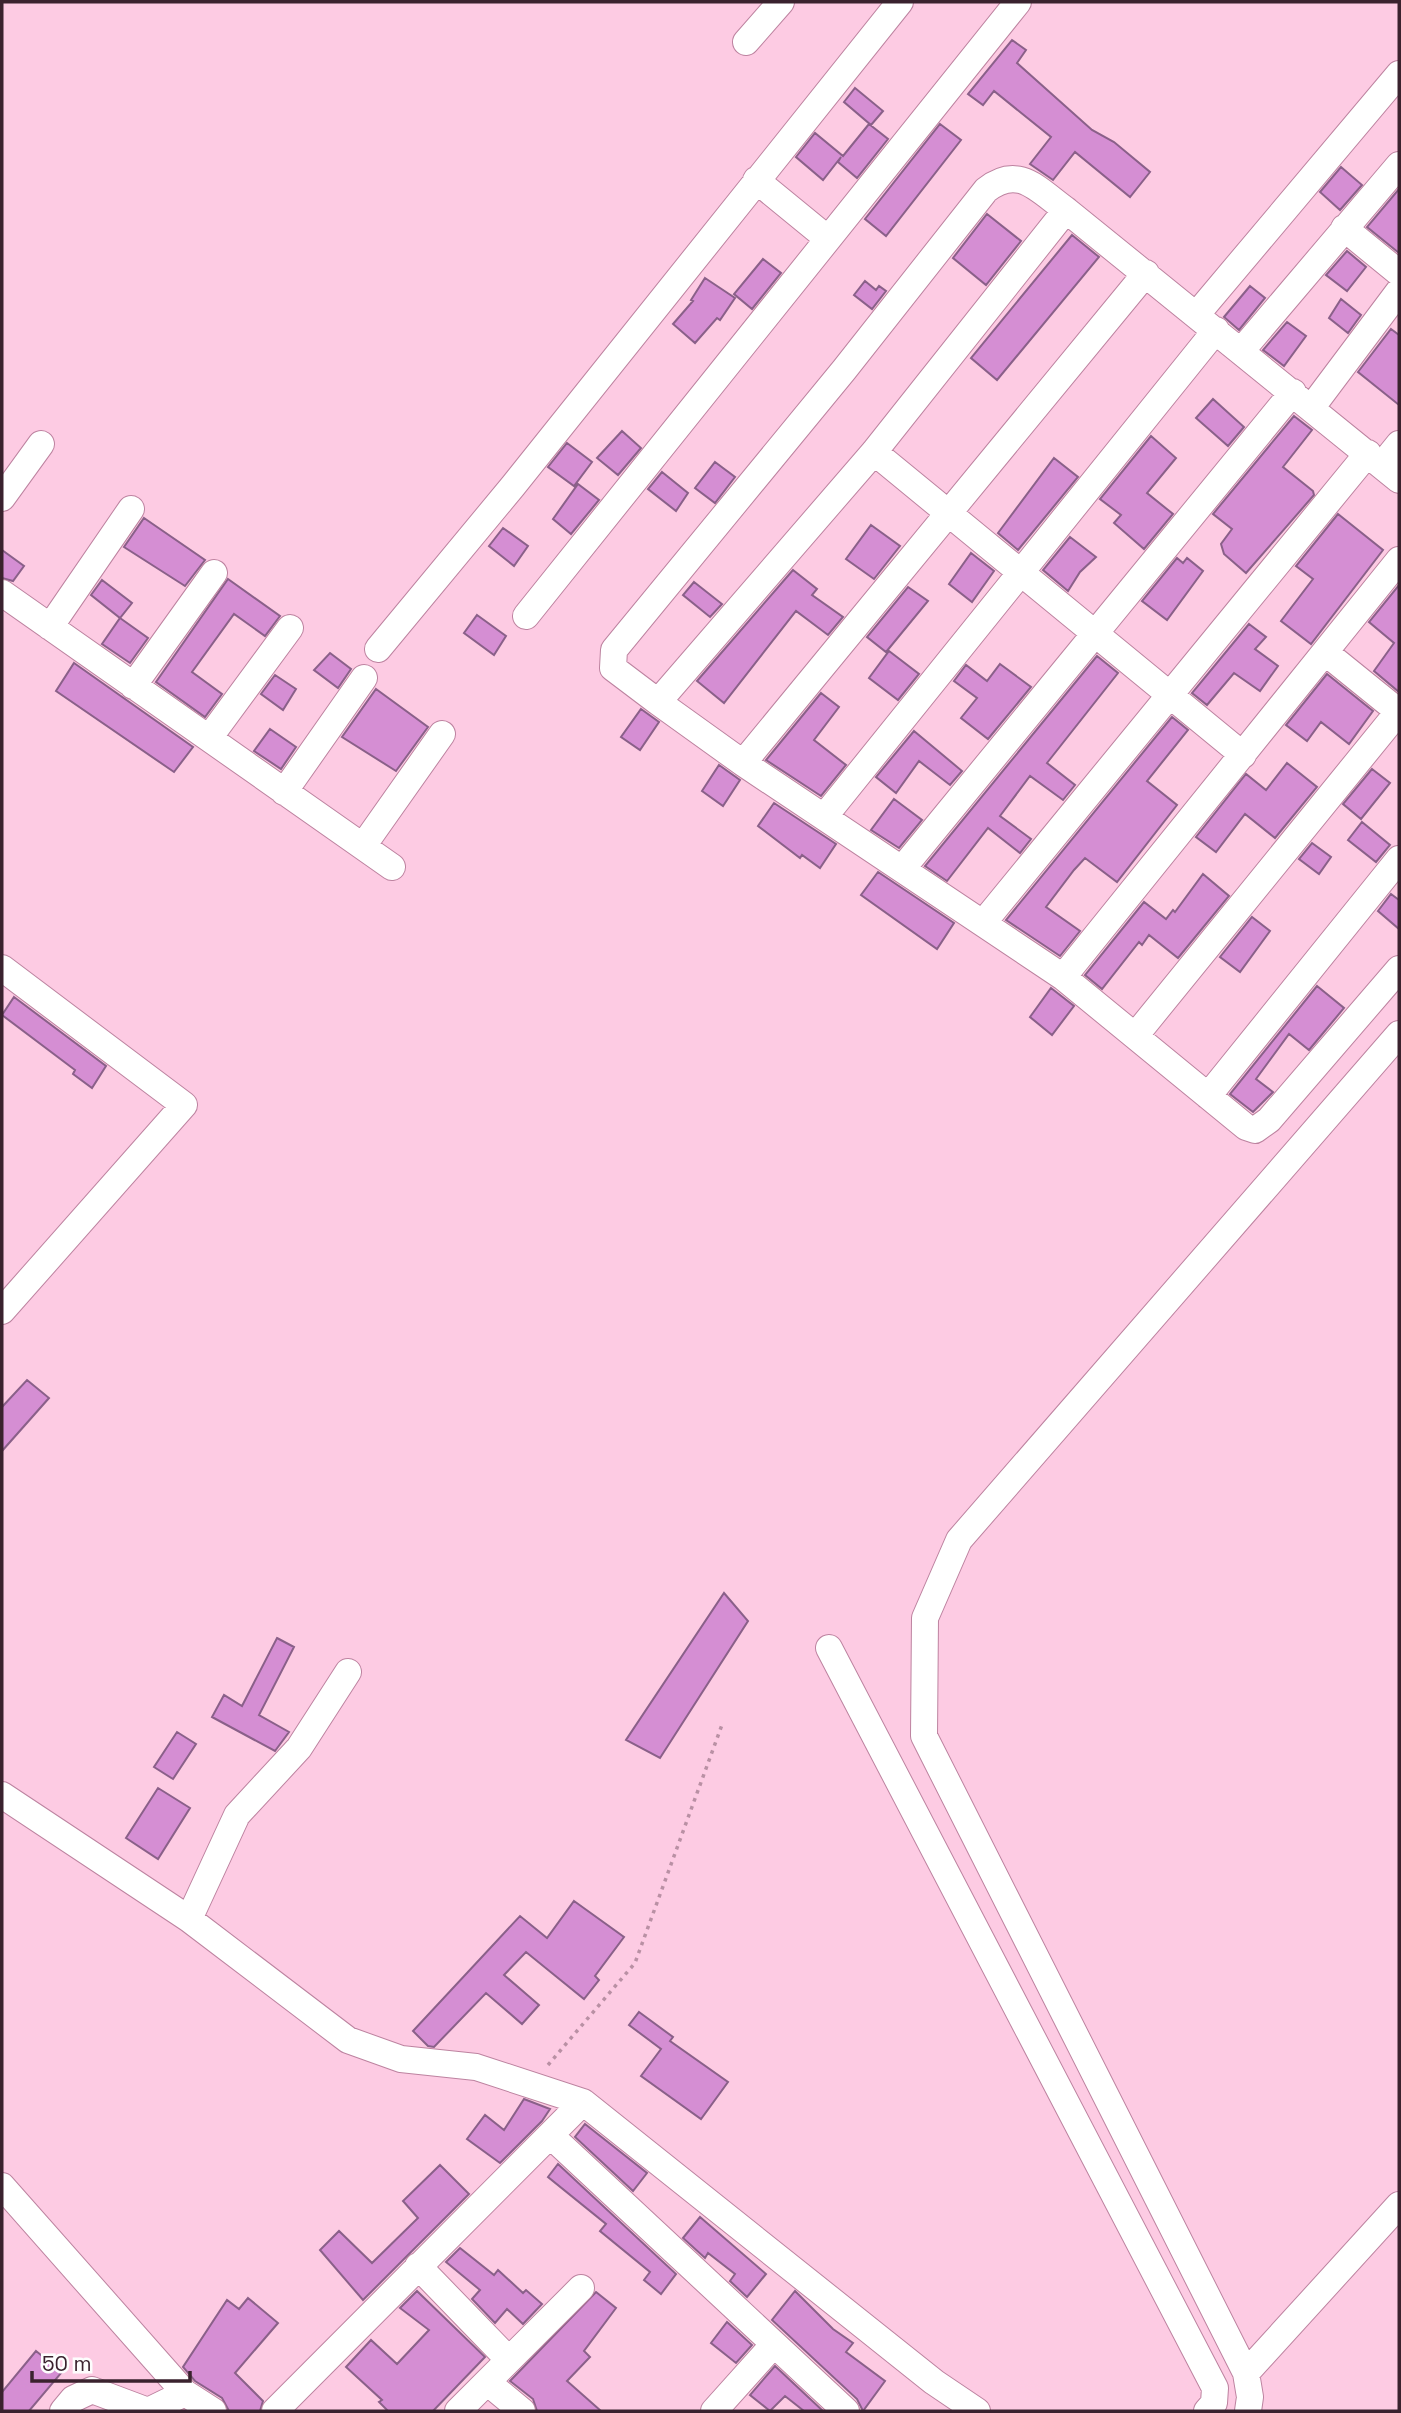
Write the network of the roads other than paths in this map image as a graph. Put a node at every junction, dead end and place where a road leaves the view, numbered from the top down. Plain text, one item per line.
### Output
1 (781, 2) edge
2 (900, 2) edge
3 (1018, 2) edge
4 (746, 42) dead end
5 (1399, 74) edge
6 (1399, 165) edge
7 (756, 180) junction
8 (1066, 210) junction
9 (1344, 228) junction
10 (828, 239) junction
11 (1146, 273) junction
12 (1399, 273) edge
13 (1399, 290) edge
14 (1206, 322) junction
15 (1242, 350) junction
16 (1302, 400) junction
17 (41, 444) dead end
18 (1399, 444) edge
19 (874, 452) junction
20 (1383, 466) edge
21 (2, 498) edge
22 (131, 509) dead end
23 (948, 513) junction
24 (1399, 560) edge
25 (214, 573) dead end
26 (1020, 573) junction
27 (2, 593) edge
28 (526, 616) dead end
29 (50, 627) junction
30 (290, 628) dead end
31 (1095, 634) junction
32 (378, 649) dead end
33 (1326, 653) junction
34 (364, 677) dead end
35 (134, 685) junction
36 (1169, 695) junction
37 (658, 702) junction
38 (1399, 712) edge
39 (442, 734) dead end
40 (209, 738) junction
41 (1243, 755) junction
42 (743, 763) junction
43 (284, 792) junction
44 (824, 817) junction
45 (363, 846) junction
46 (1399, 859) edge
47 (392, 867) dead end
48 (902, 869) junction
49 (983, 923) junction
50 (2, 968) edge
51 (1399, 969) edge
52 (1063, 977) junction
53 (1399, 1034) edge
54 (1135, 1036) junction
55 (1208, 1096) junction
56 (2, 1311) edge
57 (829, 1648) dead end
58 (348, 1672) dead end
59 (2, 1795) edge
60 (189, 1919) junction
61 (583, 2102) junction
62 (550, 2135) junction
63 (2, 2186) edge
64 (1399, 2205) edge
65 (418, 2266) junction
66 (581, 2288) dead end
67 (774, 2344) junction
68 (509, 2360) junction
69 (1247, 2373) junction
70 (488, 2382) junction
71 (185, 2393) junction
72 (63, 2411) edge
73 (213, 2411) edge
74 (275, 2411) edge
75 (458, 2411) edge
76 (522, 2411) edge
77 (713, 2411) edge
78 (846, 2411) edge
79 (977, 2411) edge
80 (1207, 2411) edge
81 (1248, 2411) edge

1 - 4 street
2 - 7 street
3 - 10 street
5 - 14 street
6 - 9 street
7 - 10 street
7 - 32 street
8 - 11 street
8 - 19 street
8 - 37 street
9 - 12 street
9 - 15 street
10 - 28 street
11 - 14 street
11 - 23 street
13 - 16 street
14 - 15 street
14 - 26 street
15 - 16 street
16 - 20 street
16 - 31 street
17 - 21 street
18 - 20 street
19 - 23 street
19 - 37 street
20 - 36 street
22 - 29 street
23 - 26 street
23 - 42 street
24 - 33 street
25 - 35 street
26 - 31 street
26 - 44 street
27 - 29 street
29 - 35 street
30 - 40 street
31 - 36 street
31 - 48 street
33 - 38 street
33 - 41 street
34 - 43 street
35 - 40 street
36 - 41 street
36 - 49 street
37 - 42 street
38 - 54 street
39 - 45 street
40 - 43 street
41 - 52 street
42 - 44 street
43 - 45 street
44 - 48 street
45 - 47 street
46 - 55 street
48 - 49 street
49 - 52 street
50 - 56 street
51 - 55 street
52 - 54 street
53 - 69 street
54 - 55 street
57 - 80 street
58 - 60 street
59 - 60 street
60 - 61 street
61 - 62 street
61 - 79 street
62 - 65 street
62 - 67 street
63 - 71 street
64 - 69 street
65 - 68 street
65 - 74 street
66 - 68 street
67 - 77 street
67 - 78 street
68 - 70 street
69 - 81 street
70 - 75 street
70 - 76 street
71 - 72 street
71 - 73 street

